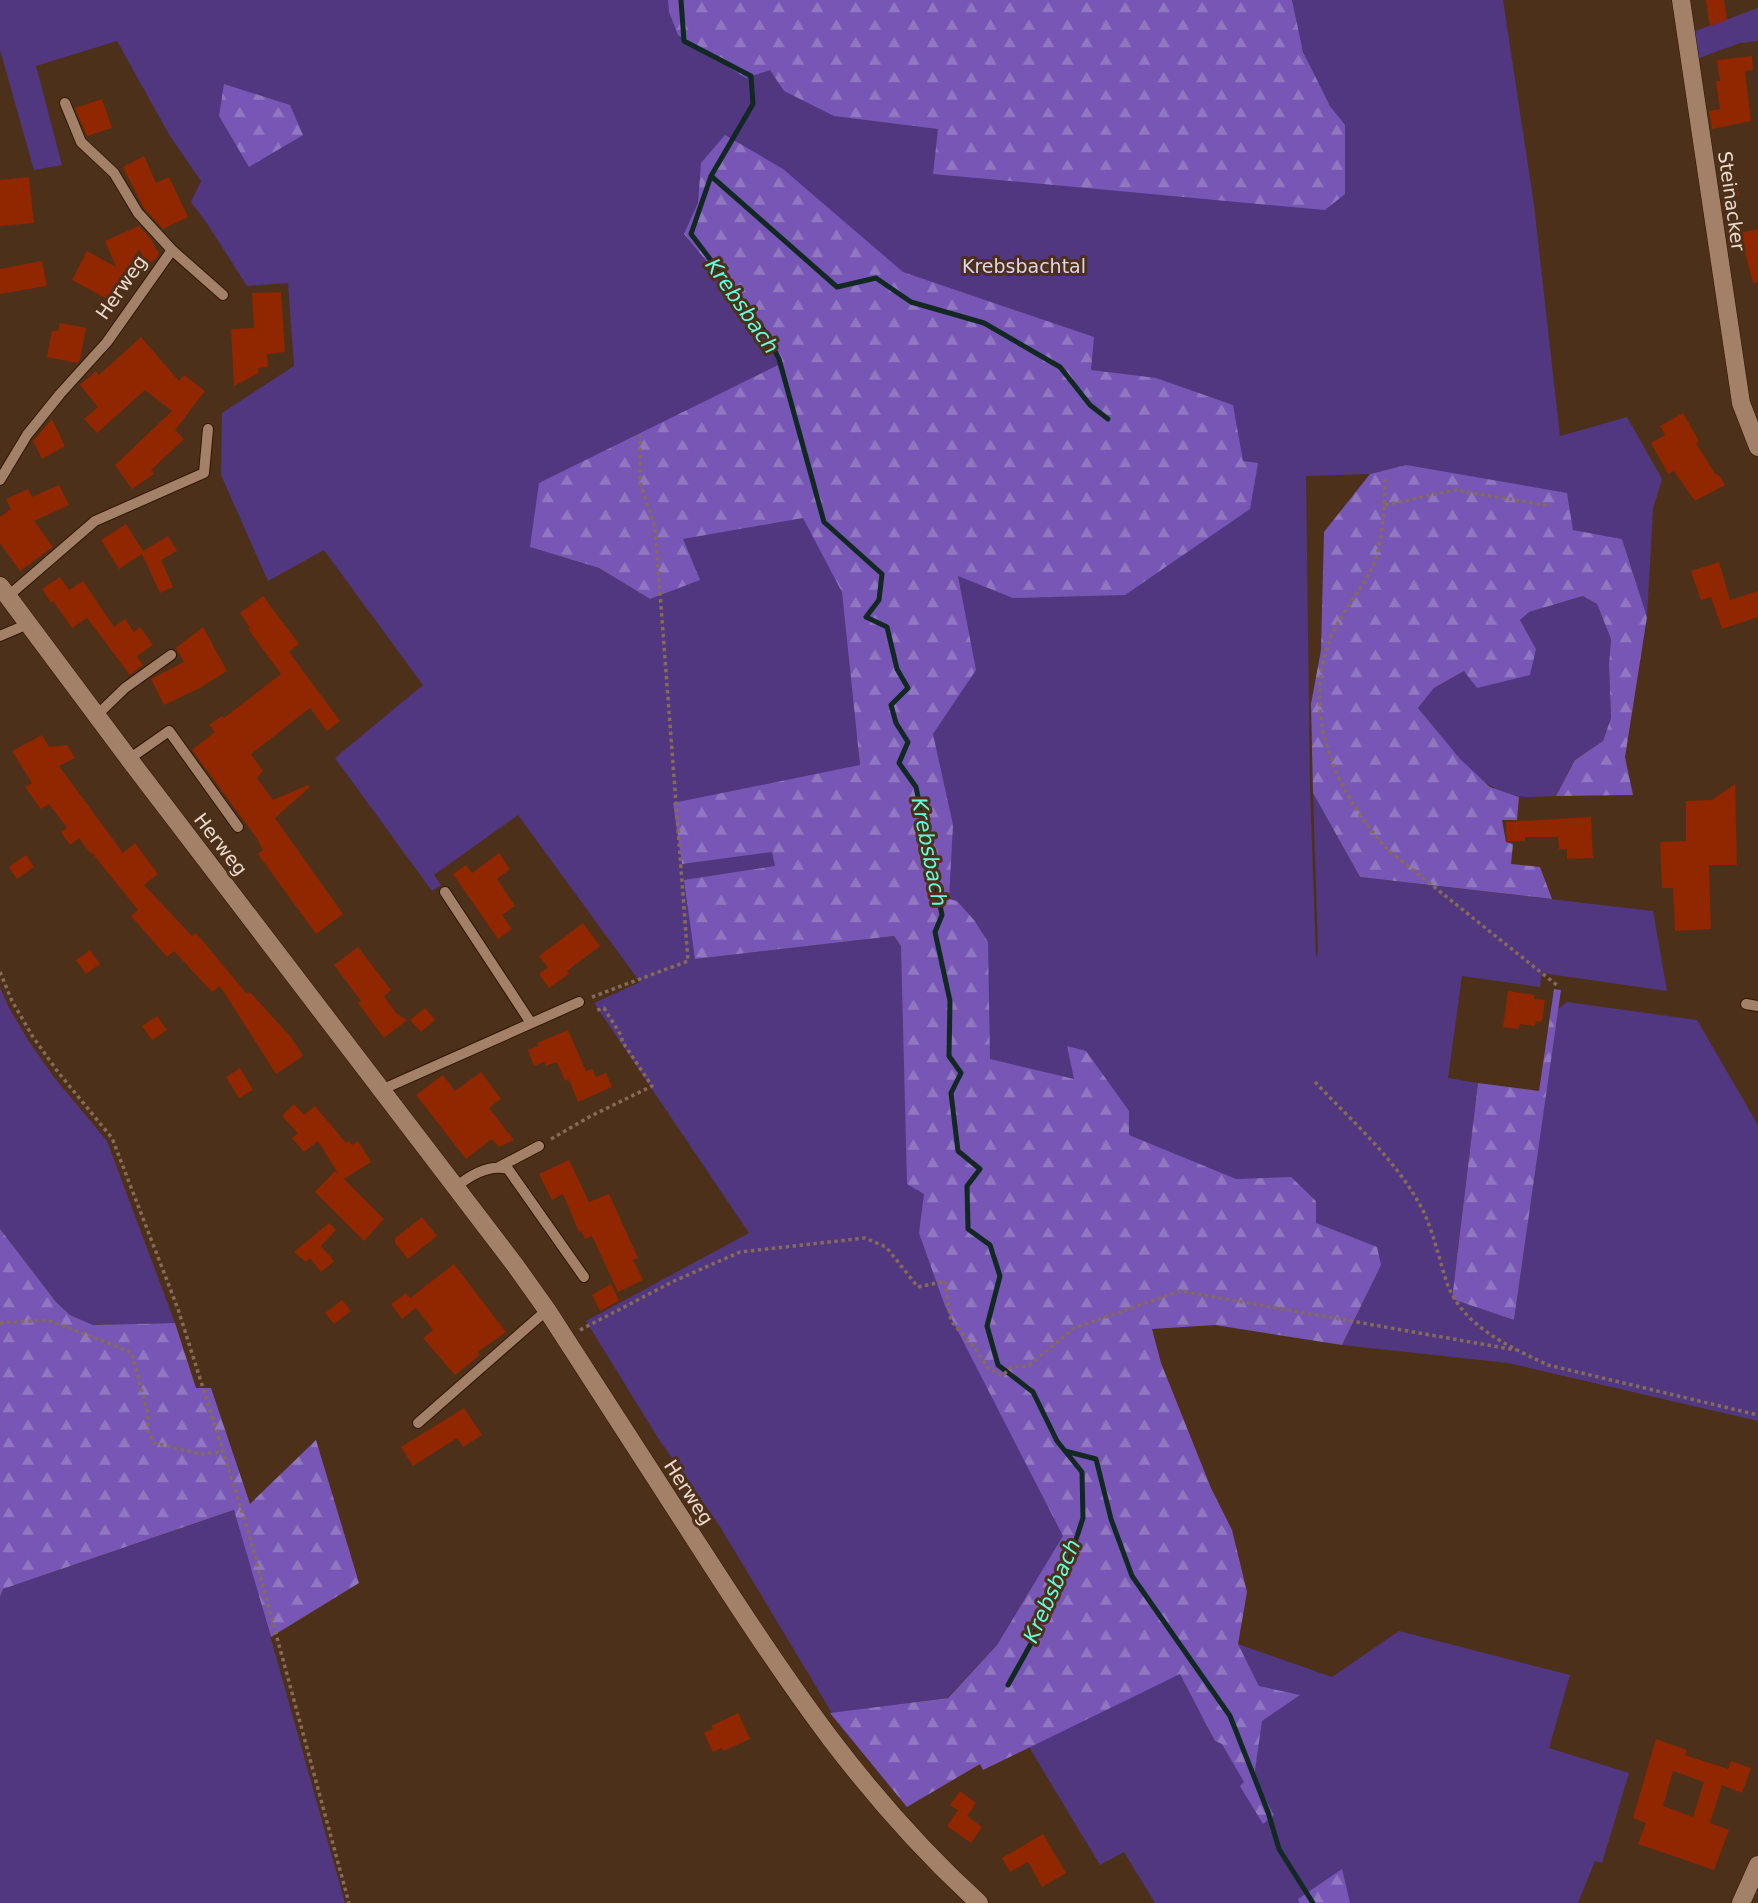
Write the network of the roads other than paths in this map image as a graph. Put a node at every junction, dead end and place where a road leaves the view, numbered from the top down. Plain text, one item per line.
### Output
1 (1681, 0) edge
2 (65, 103) dead end
3 (172, 250) junction
4 (223, 295) dead end
5 (208, 429) dead end
6 (1758, 447) edge
7 (0, 480) edge
8 (4, 591) edge
9 (28, 624) junction
10 (0, 636) edge
11 (171, 655) dead end
12 (96, 716) junction
13 (129, 760) junction
14 (238, 827) dead end
15 (445, 892) dead end
16 (579, 1002) road end
17 (1746, 1004) dead end
18 (1758, 1006) edge
19 (531, 1023) junction
20 (381, 1090) junction
21 (539, 1146) road end
22 (499, 1167) junction
23 (455, 1188) junction
24 (584, 1277) dead end
25 (547, 1310) junction
26 (418, 1423) dead end
27 (1758, 1865) edge
28 (979, 1903) edge
29 (1741, 1903) edge

1 - 6 street, Steinacker
2 - 3 lane, Herweg
3 - 4 lane, Herweg
3 - 7 lane, Herweg
5 - 8 lane, Herweg
8 - 9 street, Herweg
9 - 10 lane
9 - 12 street, Herweg
11 - 12 lane
12 - 13 street, Herweg
13 - 14 lane
13 - 20 street, Herweg
15 - 19 lane
16 - 19 lane
17 - 18 lane
19 - 20 lane
20 - 23 street, Herweg
21 - 22 lane
22 - 23 lane
22 - 24 lane
23 - 25 street, Herweg
25 - 26 lane
25 - 28 street, Herweg
27 - 29 street

